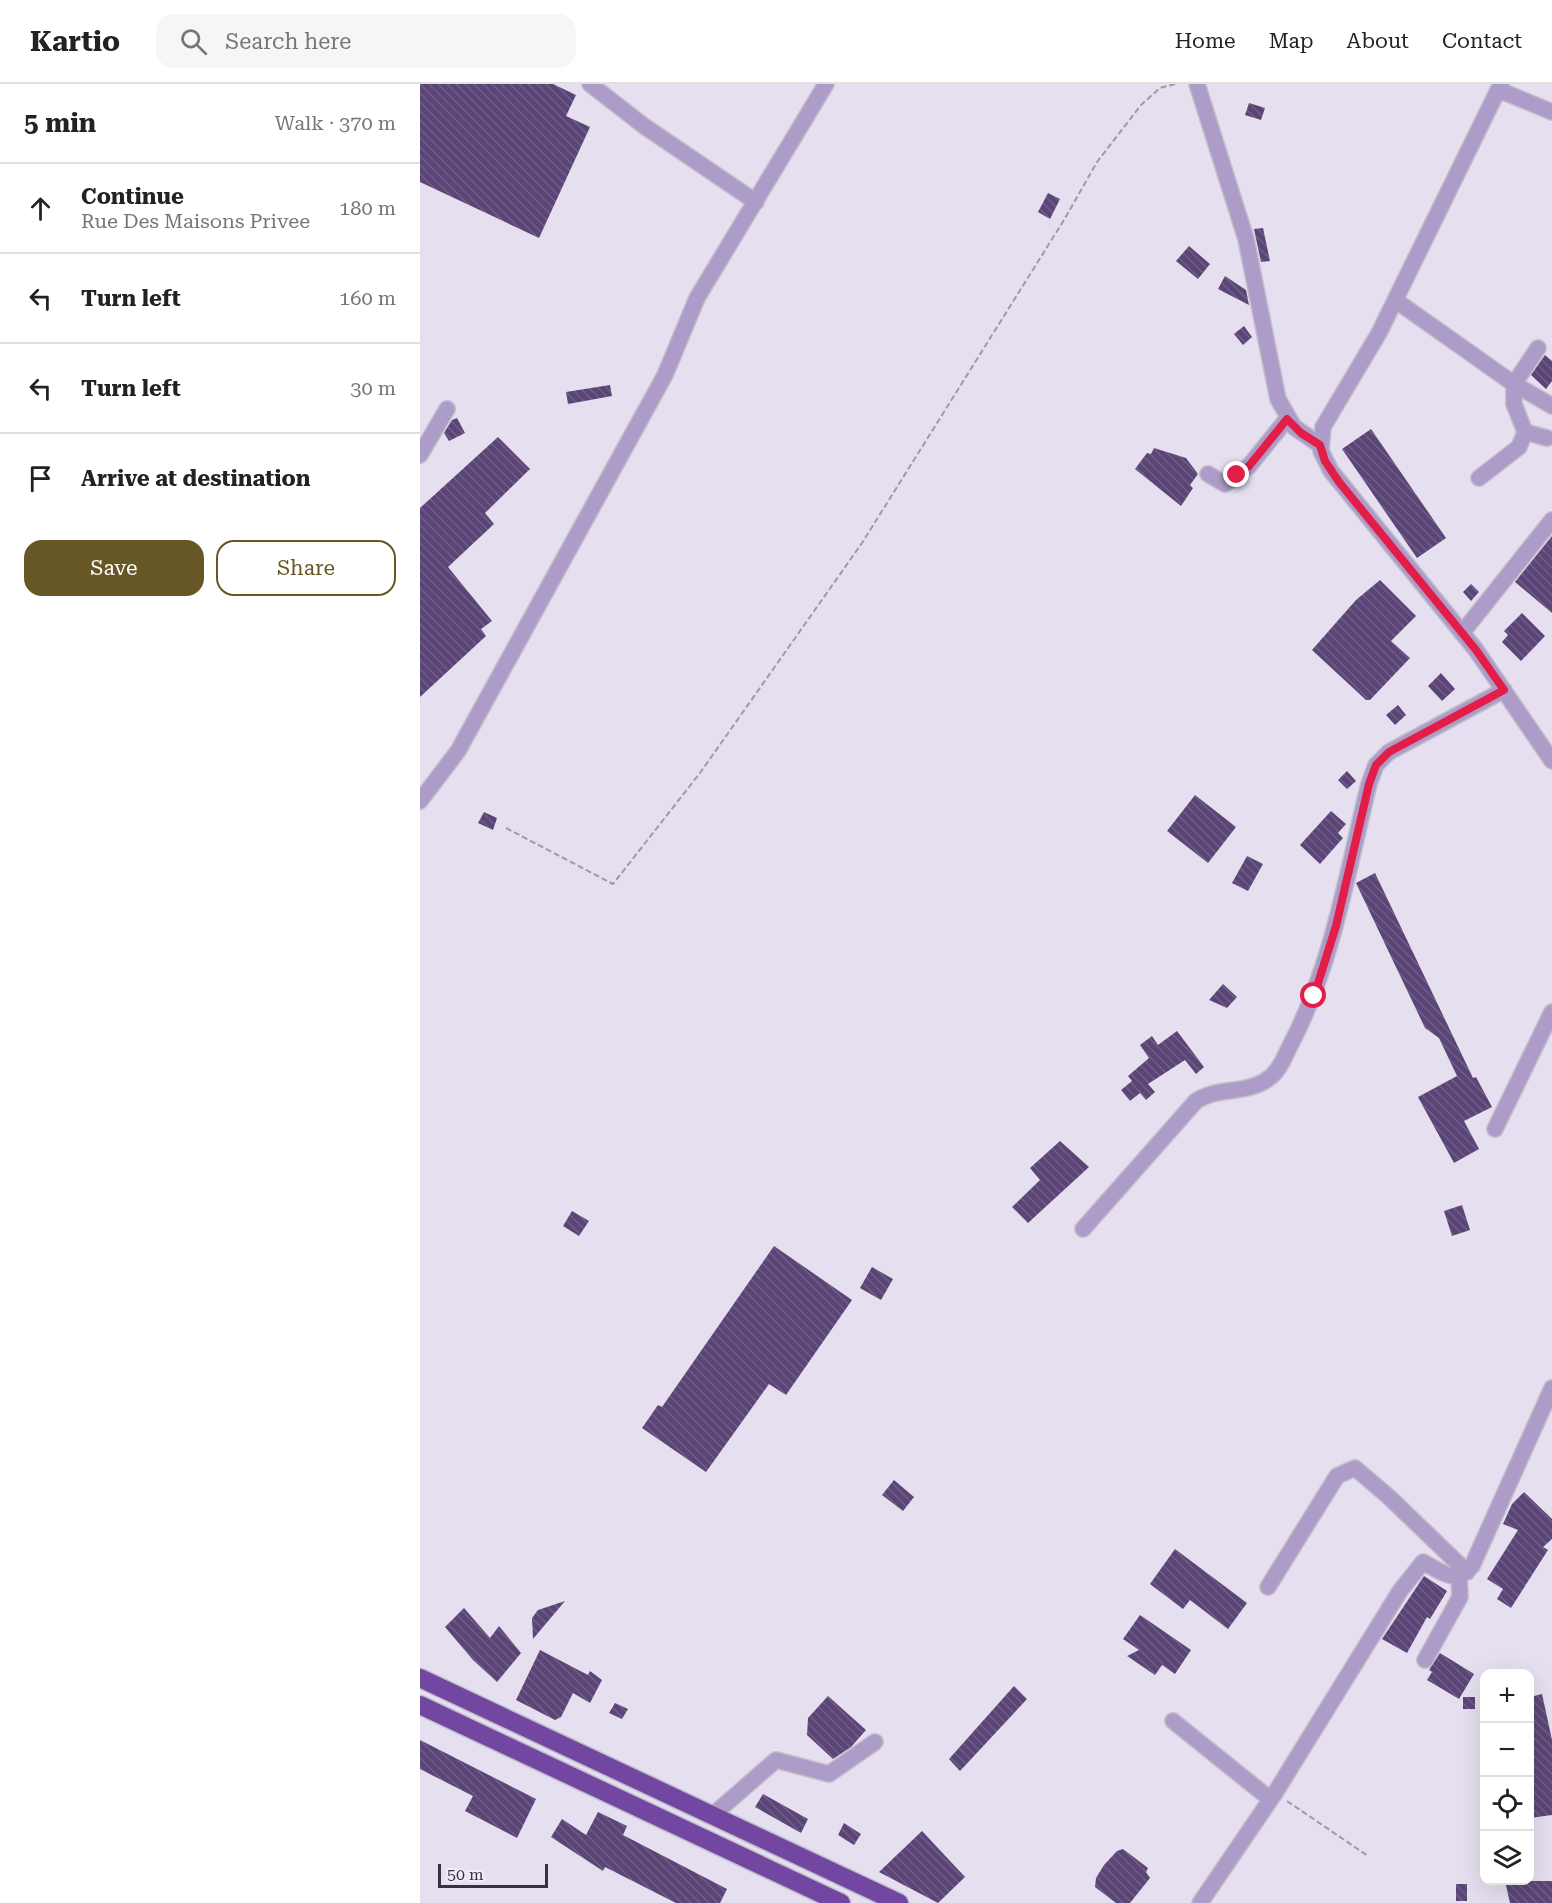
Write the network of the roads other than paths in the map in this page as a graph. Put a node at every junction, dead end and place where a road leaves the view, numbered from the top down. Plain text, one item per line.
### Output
1 (590, 84) edge
2 (826, 84) edge
3 (1197, 84) edge
4 (1500, 87) edge
5 (1552, 112) edge
6 (756, 202) junction
7 (1395, 300) junction
8 (1538, 348) dead end
9 (1514, 384) junction
10 (1552, 406) edge
11 (447, 409) dead end
12 (1287, 419) junction
13 (1525, 432) junction
14 (1547, 438) dead end
15 (1320, 445) junction
16 (420, 455) edge
17 (1208, 474) dead end
18 (1479, 478) dead end
19 (1552, 520) edge
20 (1462, 633) junction
21 (1504, 690) junction
22 (1552, 761) edge
23 (420, 801) edge
24 (1552, 1012) edge
25 (1495, 1129) dead end
26 (1083, 1229) dead end
27 (1552, 1388) edge
28 (1463, 1574) junction
29 (1268, 1587) dead end
30 (1425, 1660) dead end
31 (420, 1678) edge
32 (420, 1705) edge
33 (1173, 1721) dead end
34 (875, 1742) dead end
35 (1273, 1796) junction
36 (714, 1814) junction
37 (841, 1903) edge
38 (899, 1903) edge
39 (1200, 1903) edge

1 - 6 street
2 - 6 street
3 - 12 street
4 - 5 street
4 - 7 street
6 - 23 street
7 - 9 street
7 - 15 street
8 - 9 street
9 - 10 street
9 - 13 street
11 - 16 street
12 - 15 street
12 - 17 street
13 - 14 street
13 - 18 street
15 - 20 street
19 - 20 street
20 - 21 street
21 - 22 street
21 - 26 street
24 - 25 street
27 - 28 street
28 - 29 street
28 - 30 street
28 - 35 street
31 - 36 highway
32 - 37 highway
33 - 35 street
34 - 36 street
35 - 39 street
36 - 38 highway

